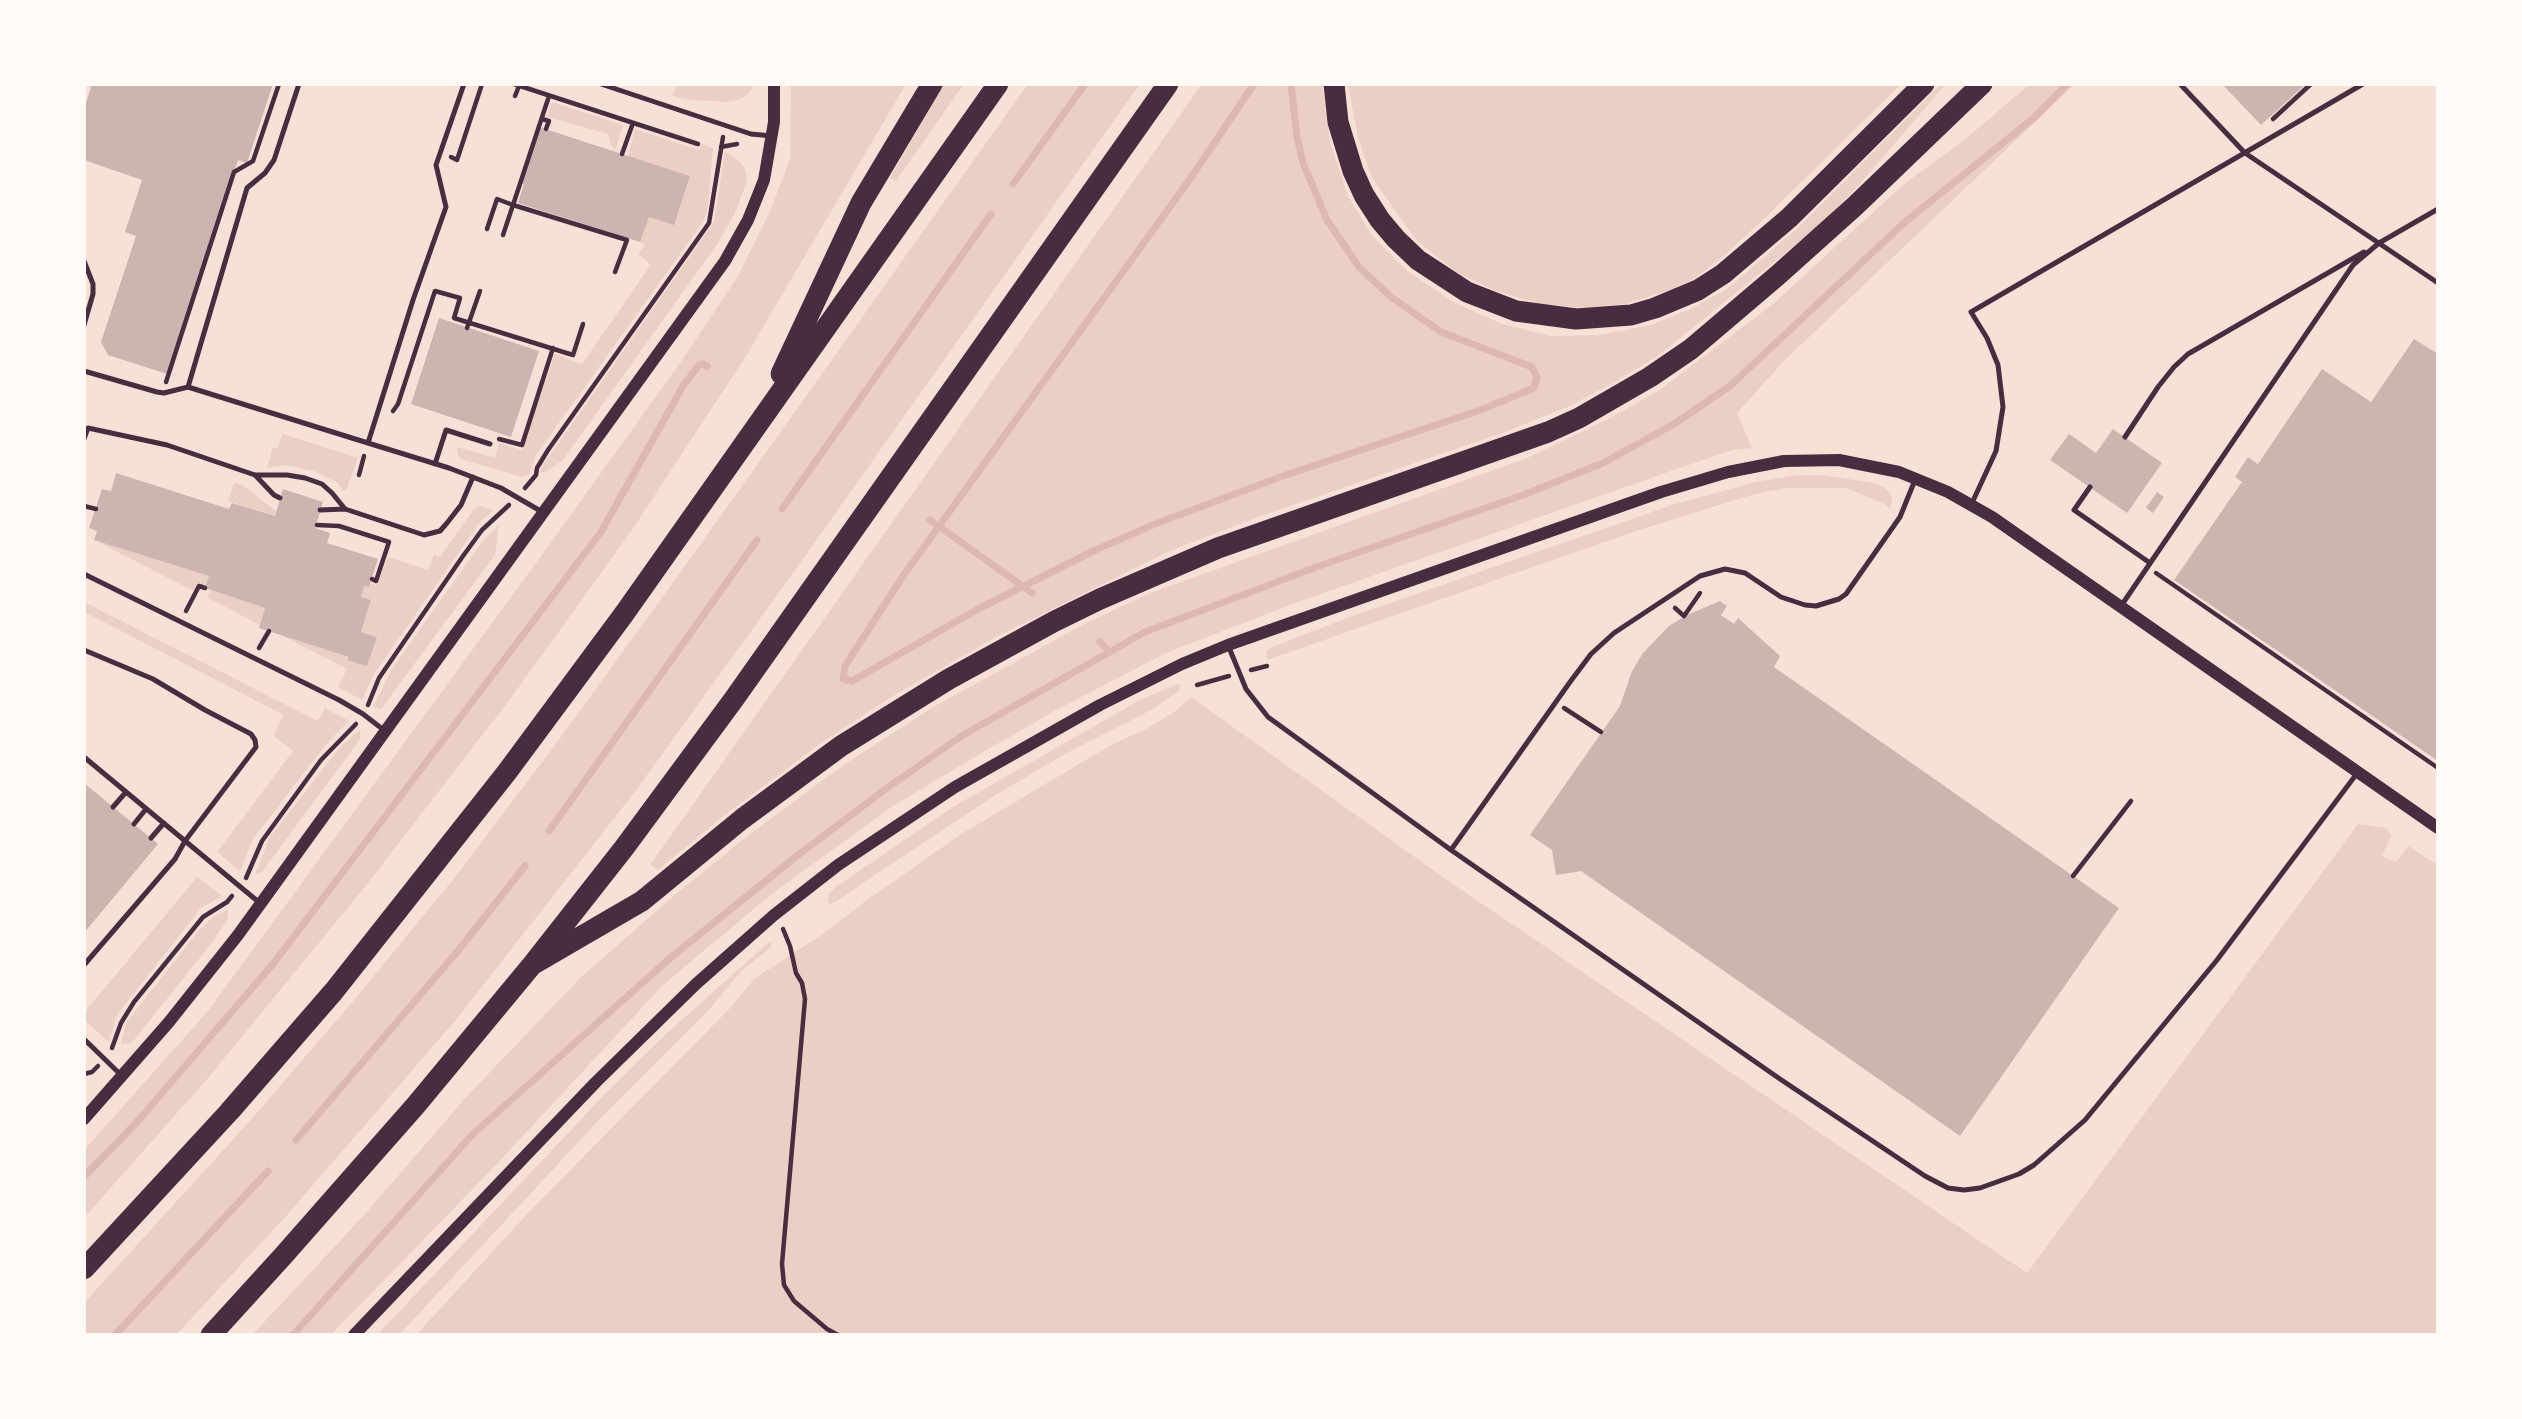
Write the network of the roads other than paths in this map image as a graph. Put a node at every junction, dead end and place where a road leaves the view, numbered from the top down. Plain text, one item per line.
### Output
1 (299, 84) edge
2 (464, 84) edge
3 (601, 84) edge
4 (774, 84) edge
5 (932, 84) edge
6 (998, 84) edge
7 (1168, 84) edge
8 (1334, 84) edge
9 (1924, 84) edge
10 (1982, 84) edge
11 (2180, 84) edge
12 (2363, 84) edge
13 (772, 136) junction
14 (2245, 153) junction
15 (2438, 209) edge
16 (2379, 243) junction
17 (84, 261) edge
18 (2438, 283) edge
19 (84, 325) edge
20 (84, 371) edge
21 (188, 387) junction
22 (756, 426) junction
23 (2125, 437) dead end
24 (84, 439) edge
25 (368, 443) junction
26 (489, 444) dead end
27 (435, 464) junction
28 (255, 475) junction
29 (473, 477) junction
30 (1916, 478) junction
31 (2090, 488) dead end
32 (281, 498) dead end
33 (1972, 504) junction
34 (345, 509) junction
35 (320, 510) dead end
36 (544, 513) junction
37 (2150, 563) junction
38 (84, 574) edge
39 (2121, 606) junction
40 (1228, 645) junction
41 (84, 650) edge
42 (385, 732) junction
43 (84, 757) edge
44 (2358, 772) junction
45 (126, 792) junction
46 (114, 807) dead end
47 (146, 809) junction
48 (164, 823) junction
49 (134, 824) dead end
50 (2438, 828) edge
51 (151, 838) dead end
52 (185, 841) junction
53 (1451, 850) junction
54 (261, 904) junction
55 (84, 965) edge
56 (532, 965) junction
57 (84, 1039) edge
58 (123, 1076) junction
59 (84, 1119) edge
60 (84, 1269) edge
61 (211, 1335) edge
62 (354, 1335) edge

1 - 21 lane
2 - 25 lane
3 - 13 lane
4 - 13 street
5 - 22 highway
6 - 22 highway
7 - 56 highway
8 - 9 highway
10 - 56 highway
11 - 14 lane
12 - 14 lane
13 - 36 street
14 - 16 lane
14 - 33 lane
15 - 16 lane
16 - 18 lane
16 - 23 lane
16 - 37 lane
17 - 19 lane
20 - 21 lane
21 - 25 lane
22 - 60 highway
24 - 28 lane
25 - 27 lane
26 - 27 lane
27 - 29 lane
28 - 32 lane
28 - 34 lane
29 - 34 lane
29 - 36 lane
30 - 33 street
30 - 40 street
30 - 53 lane
31 - 37 lane
33 - 39 street
34 - 35 lane
36 - 42 street
37 - 39 lane
38 - 42 lane
39 - 44 street
40 - 53 lane
40 - 62 street
41 - 52 lane
42 - 54 street
43 - 45 lane
44 - 50 street
44 - 53 lane
45 - 46 lane
45 - 47 lane
47 - 48 lane
47 - 49 lane
48 - 51 lane
48 - 52 lane
52 - 54 lane
52 - 55 lane
54 - 58 street
56 - 61 highway
57 - 58 lane
58 - 59 street

